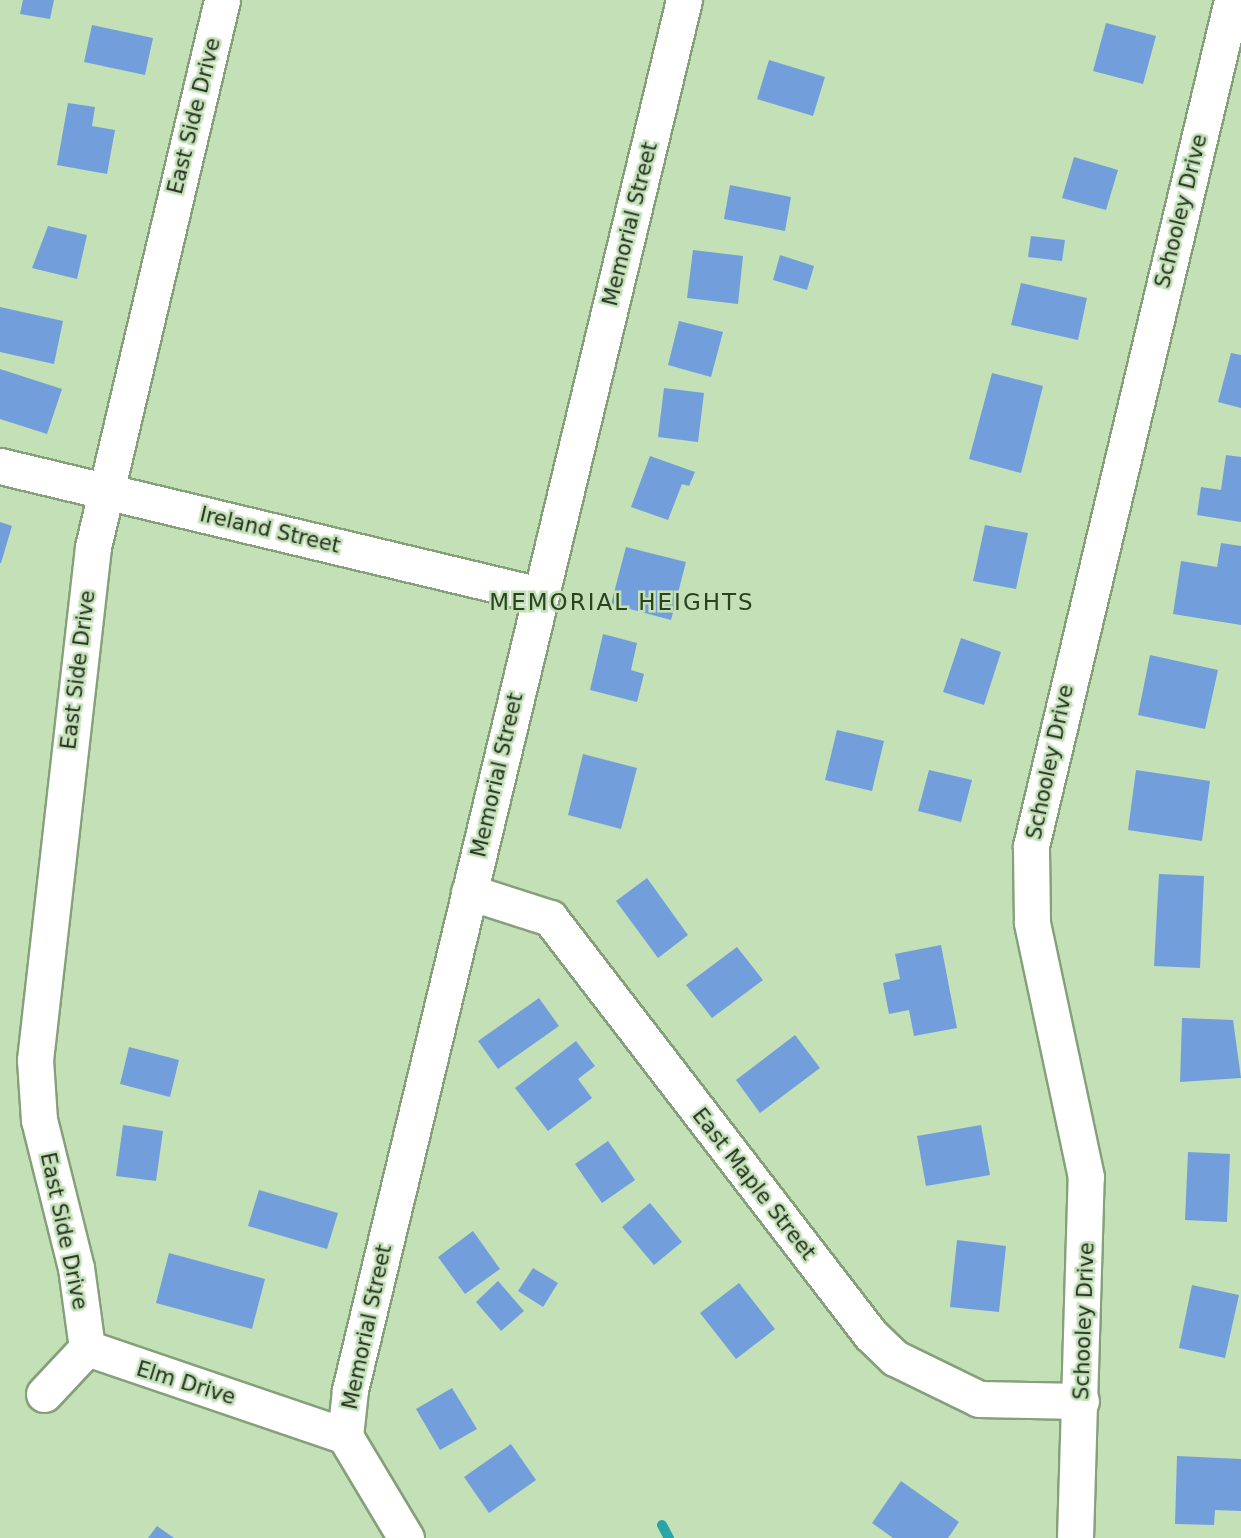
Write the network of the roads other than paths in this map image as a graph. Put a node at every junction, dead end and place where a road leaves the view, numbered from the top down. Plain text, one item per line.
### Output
1 (222, 0) edge
2 (684, 0) edge
3 (1232, 0) edge
4 (0, 466) edge
5 (104, 491) junction
6 (540, 595) junction
7 (469, 892) junction
8 (87, 1348) junction
9 (44, 1394) dead end
10 (1081, 1401) junction
11 (345, 1436) junction
12 (406, 1538) edge
13 (1075, 1538) edge

1 - 5 street, East Side Drive
2 - 6 street, Memorial Street
3 - 10 street, Schooley Drive
4 - 5 street, Ireland Street
5 - 6 street, Ireland Street
5 - 8 street, East Side Drive
6 - 7 street, Memorial Street
7 - 10 street, East Maple Street
7 - 11 street, Memorial Street
8 - 9 street
8 - 11 street, Elm Drive
10 - 13 street, Schooley Drive
11 - 12 street, Memorial Street

